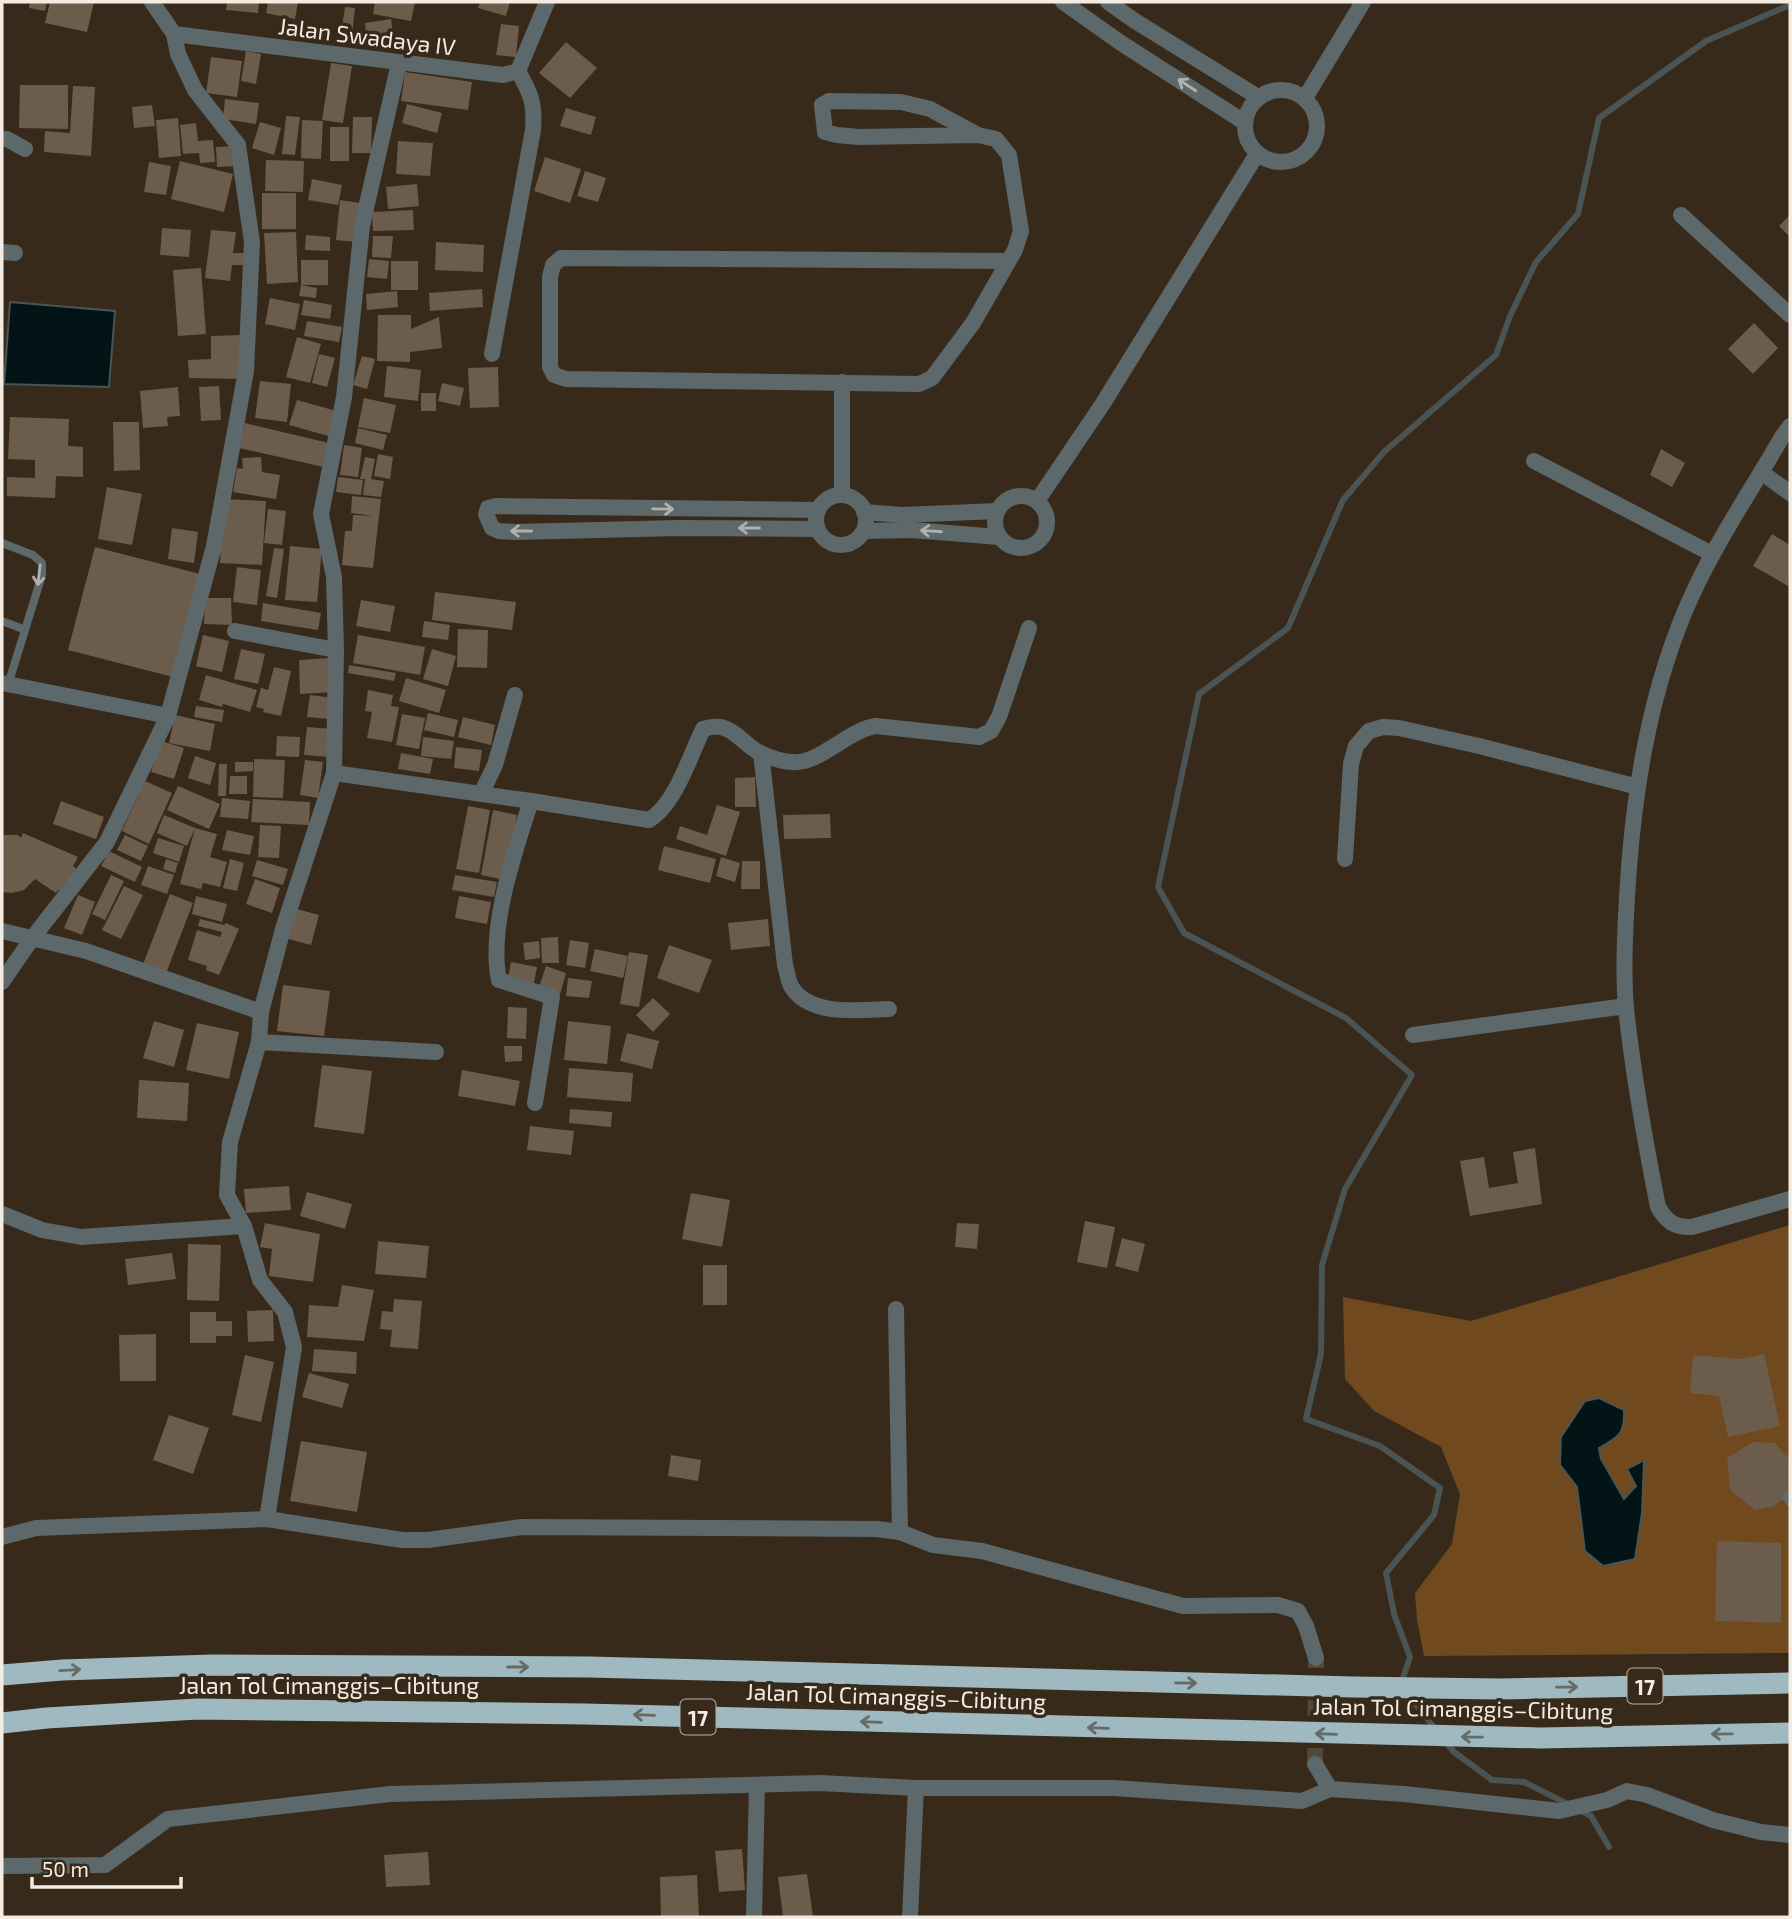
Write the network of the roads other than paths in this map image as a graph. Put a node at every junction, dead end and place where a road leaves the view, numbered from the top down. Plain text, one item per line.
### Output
1 (152, 2) edge
2 (547, 2) edge
3 (1063, 2) edge
4 (1108, 2) edge
5 (1363, 2) edge
6 (174, 34) junction
7 (399, 63) junction
8 (518, 71) junction
9 (1258, 97) junction
10 (1305, 98) junction
11 (1244, 122) junction
12 (978, 135) junction
13 (2, 139) edge
14 (25, 149) dead end
15 (1257, 154) junction
16 (1681, 215) dead end
17 (1007, 261) junction
18 (1790, 314) edge
19 (492, 354) dead end
20 (842, 382) junction
21 (1787, 435) edge
22 (1534, 461) dead end
23 (1761, 472) junction
24 (1790, 493) edge
25 (842, 495) junction
26 (1037, 501) junction
27 (818, 510) junction
28 (997, 511) junction
29 (864, 512) junction
30 (817, 529) junction
31 (863, 531) junction
32 (999, 537) junction
33 (2, 543) edge
34 (1712, 554) junction
35 (2, 621) edge
36 (1029, 628) dead end
37 (23, 629) junction
38 (235, 631) dead end
39 (336, 650) junction
40 (5, 684) edge
41 (515, 695) dead end
42 (168, 716) junction
43 (761, 753) junction
44 (334, 773) junction
45 (1638, 787) junction
46 (481, 794) junction
47 (531, 801) junction
48 (1345, 859) dead end
49 (2, 931) edge
50 (31, 940) junction
51 (2, 982) edge
52 (1626, 1006) junction
53 (888, 1009) dead end
54 (261, 1012) junction
55 (1413, 1035) dead end
56 (259, 1042) junction
57 (436, 1052) dead end
58 (535, 1102) dead end
59 (1790, 1199) edge
60 (2, 1214) edge
61 (244, 1226) junction
62 (896, 1309) dead end
63 (267, 1519) junction
64 (901, 1532) junction
65 (2, 1537) edge
66 (1316, 1658) tunnel mouth
67 (2, 1675) edge
68 (1790, 1683) edge
69 (2, 1723) edge
70 (1790, 1733) edge
71 (1314, 1764) tunnel mouth
72 (757, 1786) junction
73 (916, 1788) junction
74 (1330, 1789) junction
75 (1790, 1835) edge
76 (2, 1867) edge
77 (754, 1917) edge
78 (911, 1917) edge

1 - 6 street
2 - 8 street
11 -> 3 street
4 - 9 street
5 - 10 street
6 - 7 street, Jalan Swadaya IV
6 - 42 street
7 - 8 street, Jalan Swadaya IV
7 - 39 street
8 - 19 street
9 - 10 street
9 - 11 street
10 - 15 street
11 - 15 street
12 - 12 street
12 - 17 street
13 - 14 street
15 - 26 street
16 - 18 street
17 - 20 street
17 - 20 street
20 - 25 street
21 - 23 street
22 - 34 street
23 - 24 street
23 - 34 street
25 - 27 street
25 - 29 street
26 - 28 street
26 - 32 street
27 - 30 street
30 -> 27 street
28 - 29 street
28 - 32 street
29 - 31 street
30 - 31 street
32 -> 31 street
33 -> 37 lane
34 - 45 street
35 - 37 lane
36 - 43 street
37 - 40 lane
38 - 39 street
39 - 44 street
40 - 42 street
41 - 46 street
42 - 50 street
43 - 47 street
43 - 53 street
44 - 46 street
44 - 54 street
45 - 48 street
45 - 52 street
46 - 47 street
47 - 58 street
49 - 50 street
50 - 51 street
50 - 54 street
52 - 55 street
52 - 59 street
54 - 56 street
56 - 57 street
56 - 61 street
60 - 61 street
61 - 63 street
62 - 64 street
63 - 64 street
63 - 65 street
64 - 66 street
67 -> 68 highway, Jalan Tol Cimanggis–Cibitung / 17
70 -> 69 highway, Jalan Tol Cimanggis–Cibitung / 17
71 - 74 street
72 - 73 street
72 - 76 street
72 - 77 street
73 - 74 street
73 - 78 street
74 - 75 street

